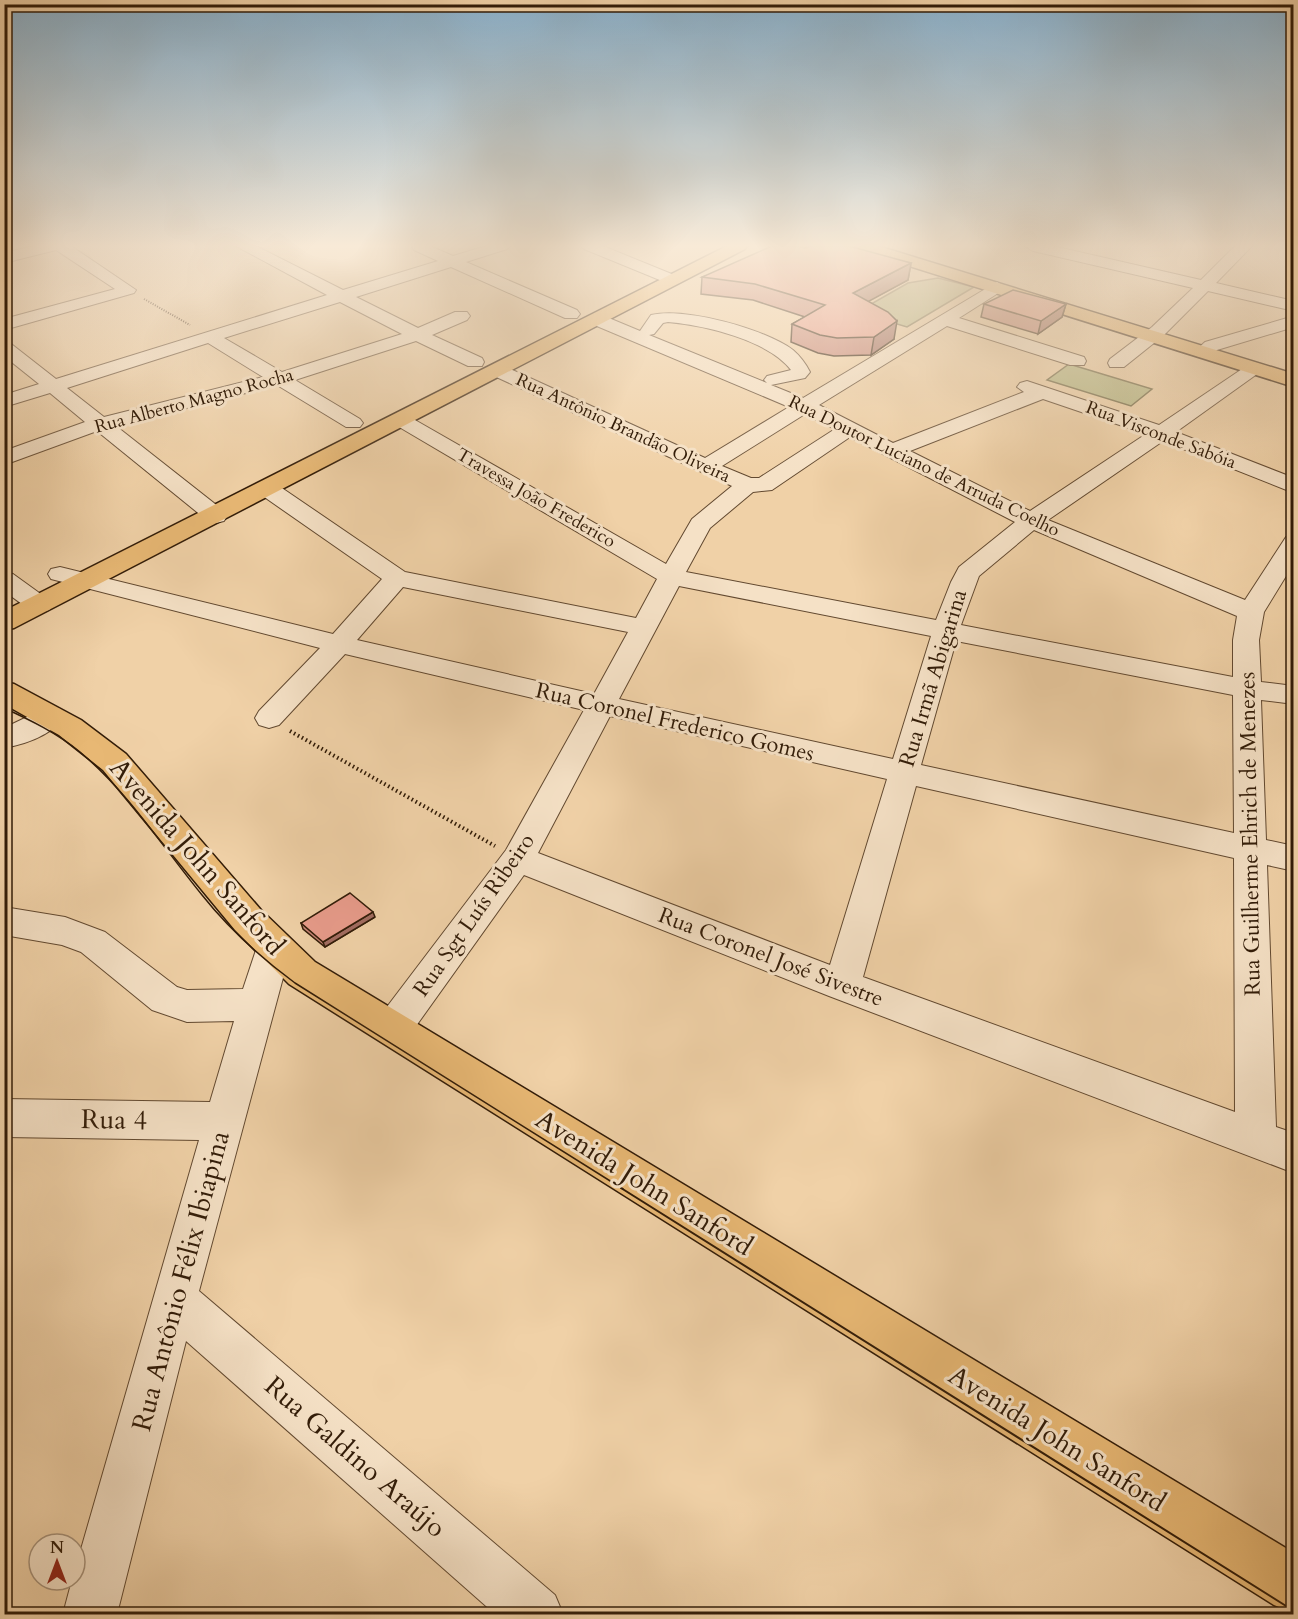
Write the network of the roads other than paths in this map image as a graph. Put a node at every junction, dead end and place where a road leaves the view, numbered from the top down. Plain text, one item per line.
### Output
1 (261, 322) edge
2 (390, 322) edge
3 (449, 322) edge
4 (556, 322) edge
5 (595, 322) edge
6 (603, 322) edge
7 (654, 322) edge
8 (699, 322) edge
9 (944, 322) edge
10 (952, 322) edge
11 (1116, 322) edge
12 (1119, 322) edge
13 (1167, 322) edge
14 (1291, 322) edge
15 (640, 332) junction
16 (1155, 333) junction
17 (418, 336) junction
18 (210, 337) junction
19 (509, 345) junction
20 (4, 347) edge
21 (730, 348) dead end
22 (1207, 349) junction
23 (532, 353) junction
24 (1077, 361) dead end
25 (475, 362) junction
26 (1117, 363) dead end
27 (4, 366) edge
28 (1255, 369) junction
29 (499, 371) junction
30 (1293, 372) edge
31 (280, 378) junction
32 (766, 378) junction
33 (1293, 381) edge
34 (45, 389) junction
35 (4, 401) edge
36 (805, 406) junction
37 (401, 420) junction
38 (353, 423) junction
39 (92, 427) junction
40 (849, 429) junction
41 (1164, 433) junction
42 (891, 451) junction
43 (4, 459) edge
44 (705, 467) junction
45 (747, 485) junction
46 (1293, 486) edge
47 (268, 489) junction
48 (198, 513) junction
49 (1031, 521) junction
50 (1293, 542) edge
51 (60, 574) junction
52 (671, 577) junction
53 (397, 578) junction
54 (87, 581) junction
55 (18, 595) edge
56 (1251, 612) junction
57 (4, 622) edge
58 (645, 628) junction
59 (946, 630) junction
60 (339, 644) junction
61 (1247, 689) junction
62 (4, 692) edge
63 (1293, 695) edge
64 (603, 706) junction
65 (50, 716) junction
66 (269, 718) road end
67 (4, 738) edge
68 (903, 774) junction
69 (1251, 849) junction
70 (518, 859) junction
71 (1293, 859) edge
72 (4, 921) edge
73 (273, 948) junction
74 (842, 985) junction
75 (257, 1005) junction
76 (393, 1028) junction
77 (4, 1118) edge
78 (224, 1121) junction
79 (1256, 1139) junction
80 (1293, 1153) edge
81 (174, 1300) junction
82 (1293, 1585) edge
83 (90, 1614) edge
84 (536, 1614) edge

1 - 18 street
2 - 17 street
3 - 17 street, Rua Alberto Magno Rocha
4 - 19 main road
5 - 23 main road
6 - 15 street, Rua Doutor Luciano de Arruda Coelho
7 - 15 street
8 - 32 street
9 - 36 street
10 - 24 street
11 - 16 main road
12 - 16 main road
13 - 16 street
14 - 22 street
15 - 21 street
15 - 32 street, Rua Doutor Luciano de Arruda Coelho
16 - 22 main road
16 - 26 street
17 - 25 street
17 - 31 street, Rua Alberto Magno Rocha
18 - 31 street
18 - 34 street
19 - 23 main road
19 - 25 main road
20 - 34 street
22 - 28 main road
22 - 30 main road
23 - 29 main road
25 - 38 main road
27 - 34 street
28 - 33 main road
28 - 41 street, Rua Irmã Abigarina
29 - 37 main road
29 - 44 street, Rua Antônio Brandão Oliveira
31 - 38 street
31 - 39 street, Rua Alberto Magno Rocha
32 - 36 street, Rua Doutor Luciano de Arruda Coelho
34 - 35 street
34 - 39 street
36 - 40 street, Rua Doutor Luciano de Arruda Coelho
36 - 44 street
37 - 47 main road
37 - 52 street, Travessa João Frederico
38 - 48 main road
39 - 43 street, Rua Alberto Magno Rocha
39 - 48 street
40 - 42 street, Rua Doutor Luciano de Arruda Coelho
40 - 45 street
41 - 42 street, Rua Visconde Sabóia
41 - 46 street, Rua Visconde Sabóia
41 - 49 street, Rua Irmã Abigarina
42 - 49 street, Rua Doutor Luciano de Arruda Coelho
44 - 45 street, Rua Antônio Brandão Oliveira
45 - 52 street, Rua Sgt Luís Ribeiro
47 - 48 main road
47 - 53 street
48 - 51 main road
48 - 54 main road
49 - 56 street, Rua Doutor Luciano de Arruda Coelho
49 - 59 street, Rua Irmã Abigarina
50 - 56 street, Rua Guilherme Ehrich de Menezes
51 - 54 street, Rua Coronel Frederico Gomes
51 - 55 main road
52 - 58 street, Rua Sgt Luís Ribeiro
52 - 59 street, Travessa João Frederico
53 - 58 street
53 - 60 street
54 - 55 main road
54 - 60 street, Rua Coronel Frederico Gomes
55 - 57 main road
56 - 61 street, Rua Guilherme Ehrich de Menezes
58 - 64 street, Rua Sgt Luís Ribeiro
59 - 61 street, Travessa João Frederico
59 - 68 street, Rua Irmã Abigarina
60 - 64 street, Rua Coronel Frederico Gomes
60 - 66 street
61 - 63 street, Travessa João Frederico
61 - 69 street, Rua Guilherme Ehrich de Menezes
62 - 65 main road, Avenida John Sanford
64 - 68 street, Rua Coronel Frederico Gomes
64 - 70 street, Rua Sgt Luís Ribeiro
65 - 67 street
65 - 73 main road, Avenida John Sanford
68 - 69 street, Rua Coronel Frederico Gomes
68 - 74 street, Rua Irmã Abigarina
69 - 71 street, Rua Coronel Frederico Gomes
69 - 79 street, Rua Guilherme Ehrich de Menezes
70 - 74 street, Rua Coronel José Sivestre
70 - 76 street, Rua Sgt Luís Ribeiro
72 - 75 street
73 - 75 street, Rua Antônio Félix Ibiapina
73 - 76 main road, Avenida John Sanford
74 - 79 street, Rua Coronel José Sivestre
75 - 78 street, Rua Antônio Félix Ibiapina
76 - 82 main road, Avenida John Sanford
77 - 78 street, Rua 4
78 - 81 street, Rua Antônio Félix Ibiapina
79 - 80 street, Rua Coronel José Sivestre
81 - 83 street, Rua Antônio Félix Ibiapina
81 - 84 street, Rua Galdino Araújo

